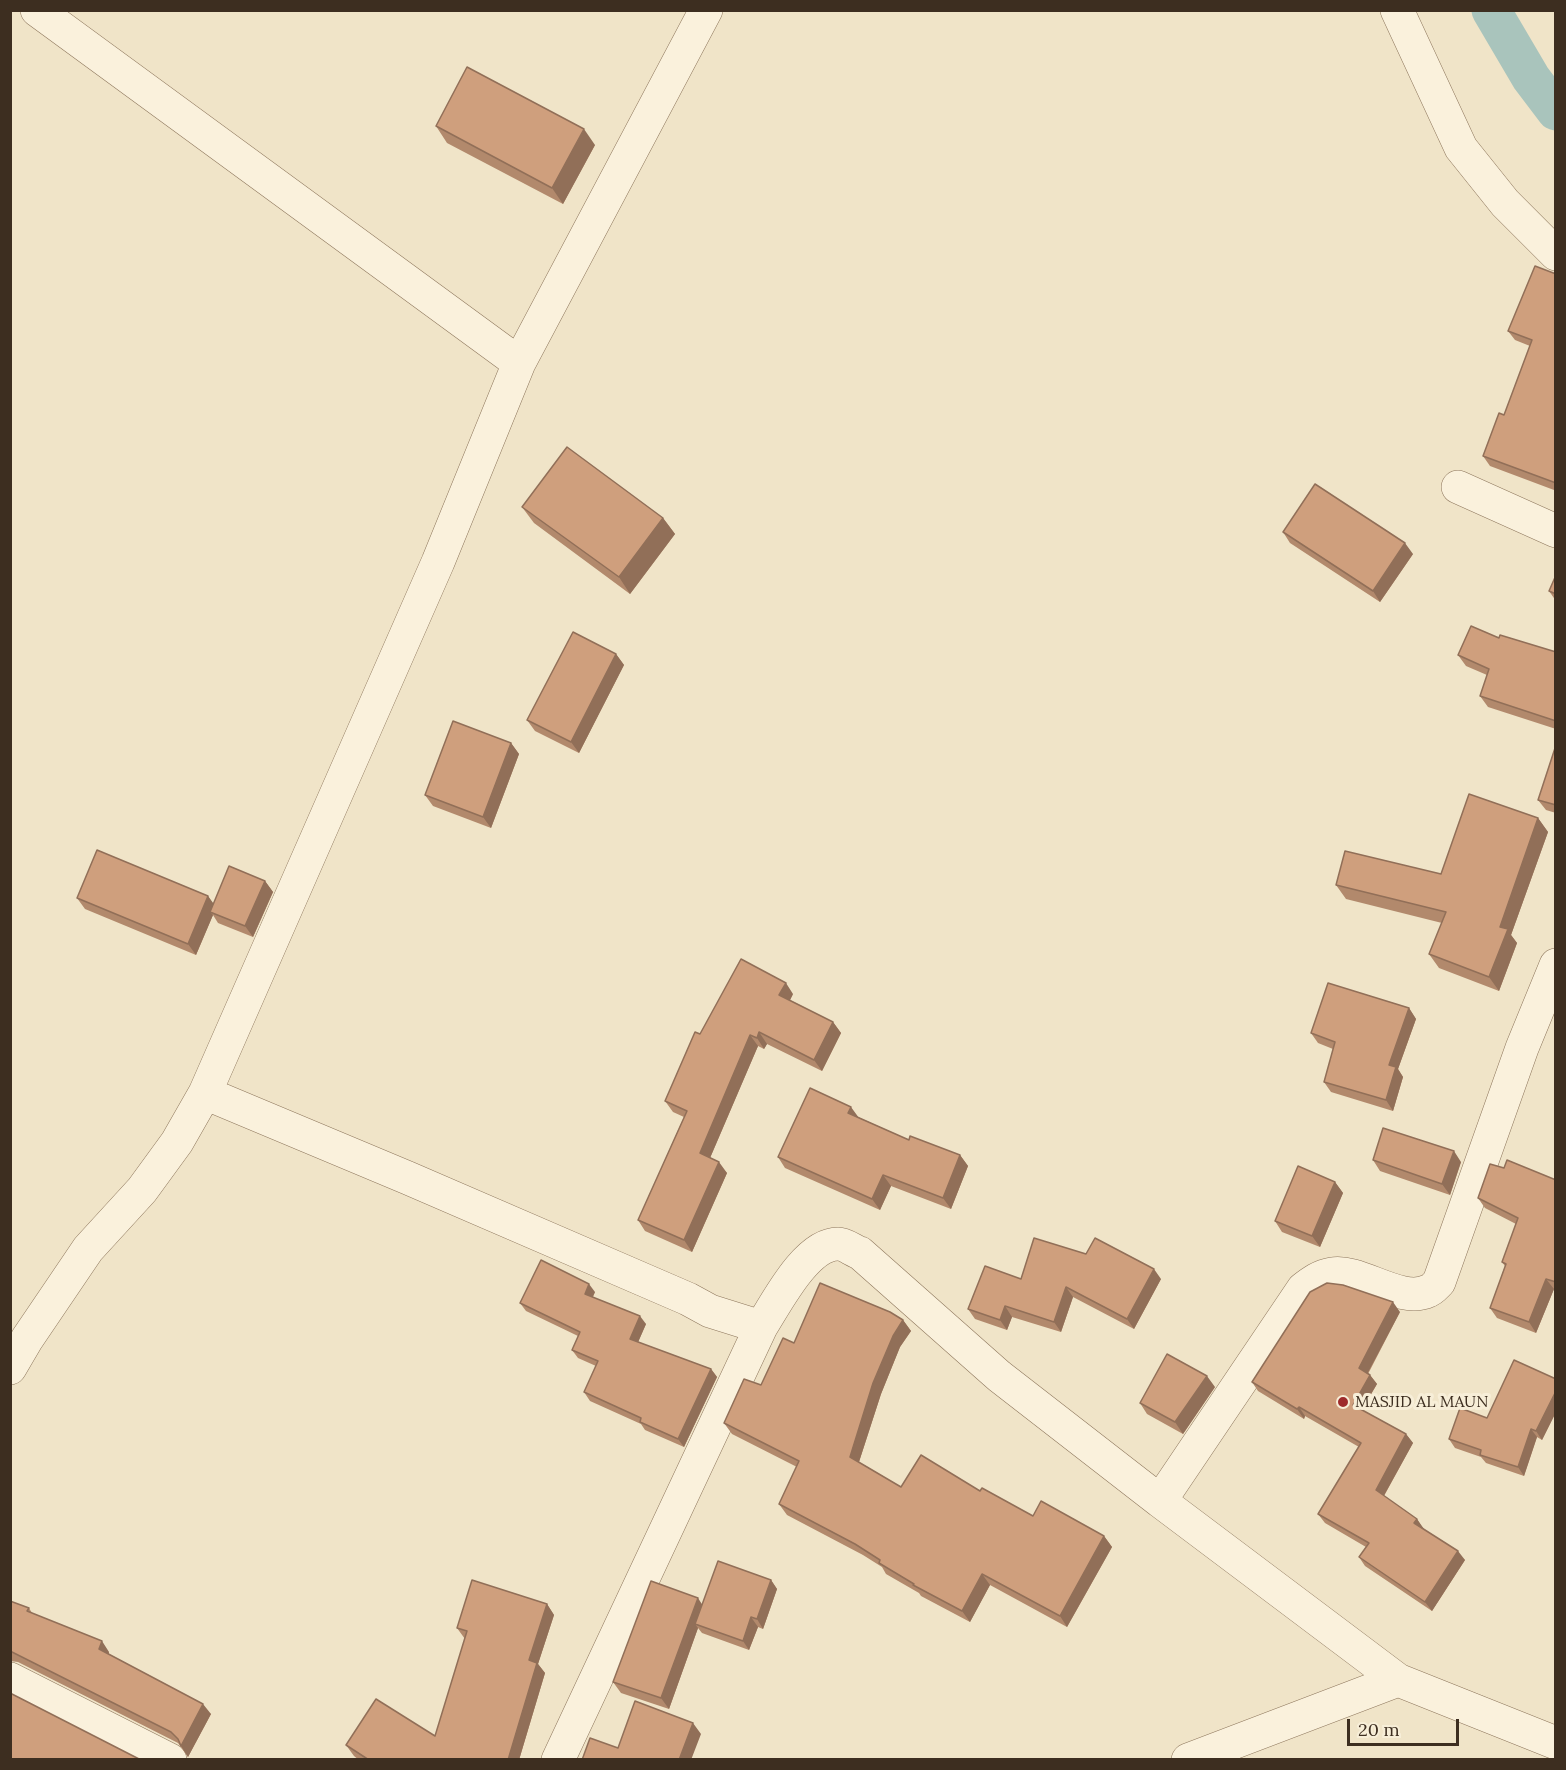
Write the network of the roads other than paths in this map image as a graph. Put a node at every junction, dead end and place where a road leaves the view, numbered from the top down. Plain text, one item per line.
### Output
1 (37, 10) edge
2 (706, 10) edge
3 (1397, 10) edge
4 (1556, 254) edge
5 (519, 363) junction
6 (1458, 487) dead end
7 (1556, 531) edge
8 (1556, 965) edge
9 (206, 1093) junction
10 (761, 1327) junction
11 (10, 1368) edge
12 (1160, 1501) junction
13 (10, 1679) edge
14 (1398, 1680) junction
15 (1556, 1743) edge
16 (170, 1760) edge
17 (558, 1760) edge
18 (1188, 1760) edge

1 - 5 street
2 - 5 street
3 - 4 street
5 - 9 street
6 - 7 street
8 - 12 street
9 - 10 street
9 - 11 street
10 - 12 street
10 - 17 street
12 - 14 street
13 - 16 street
14 - 15 street
14 - 18 street

